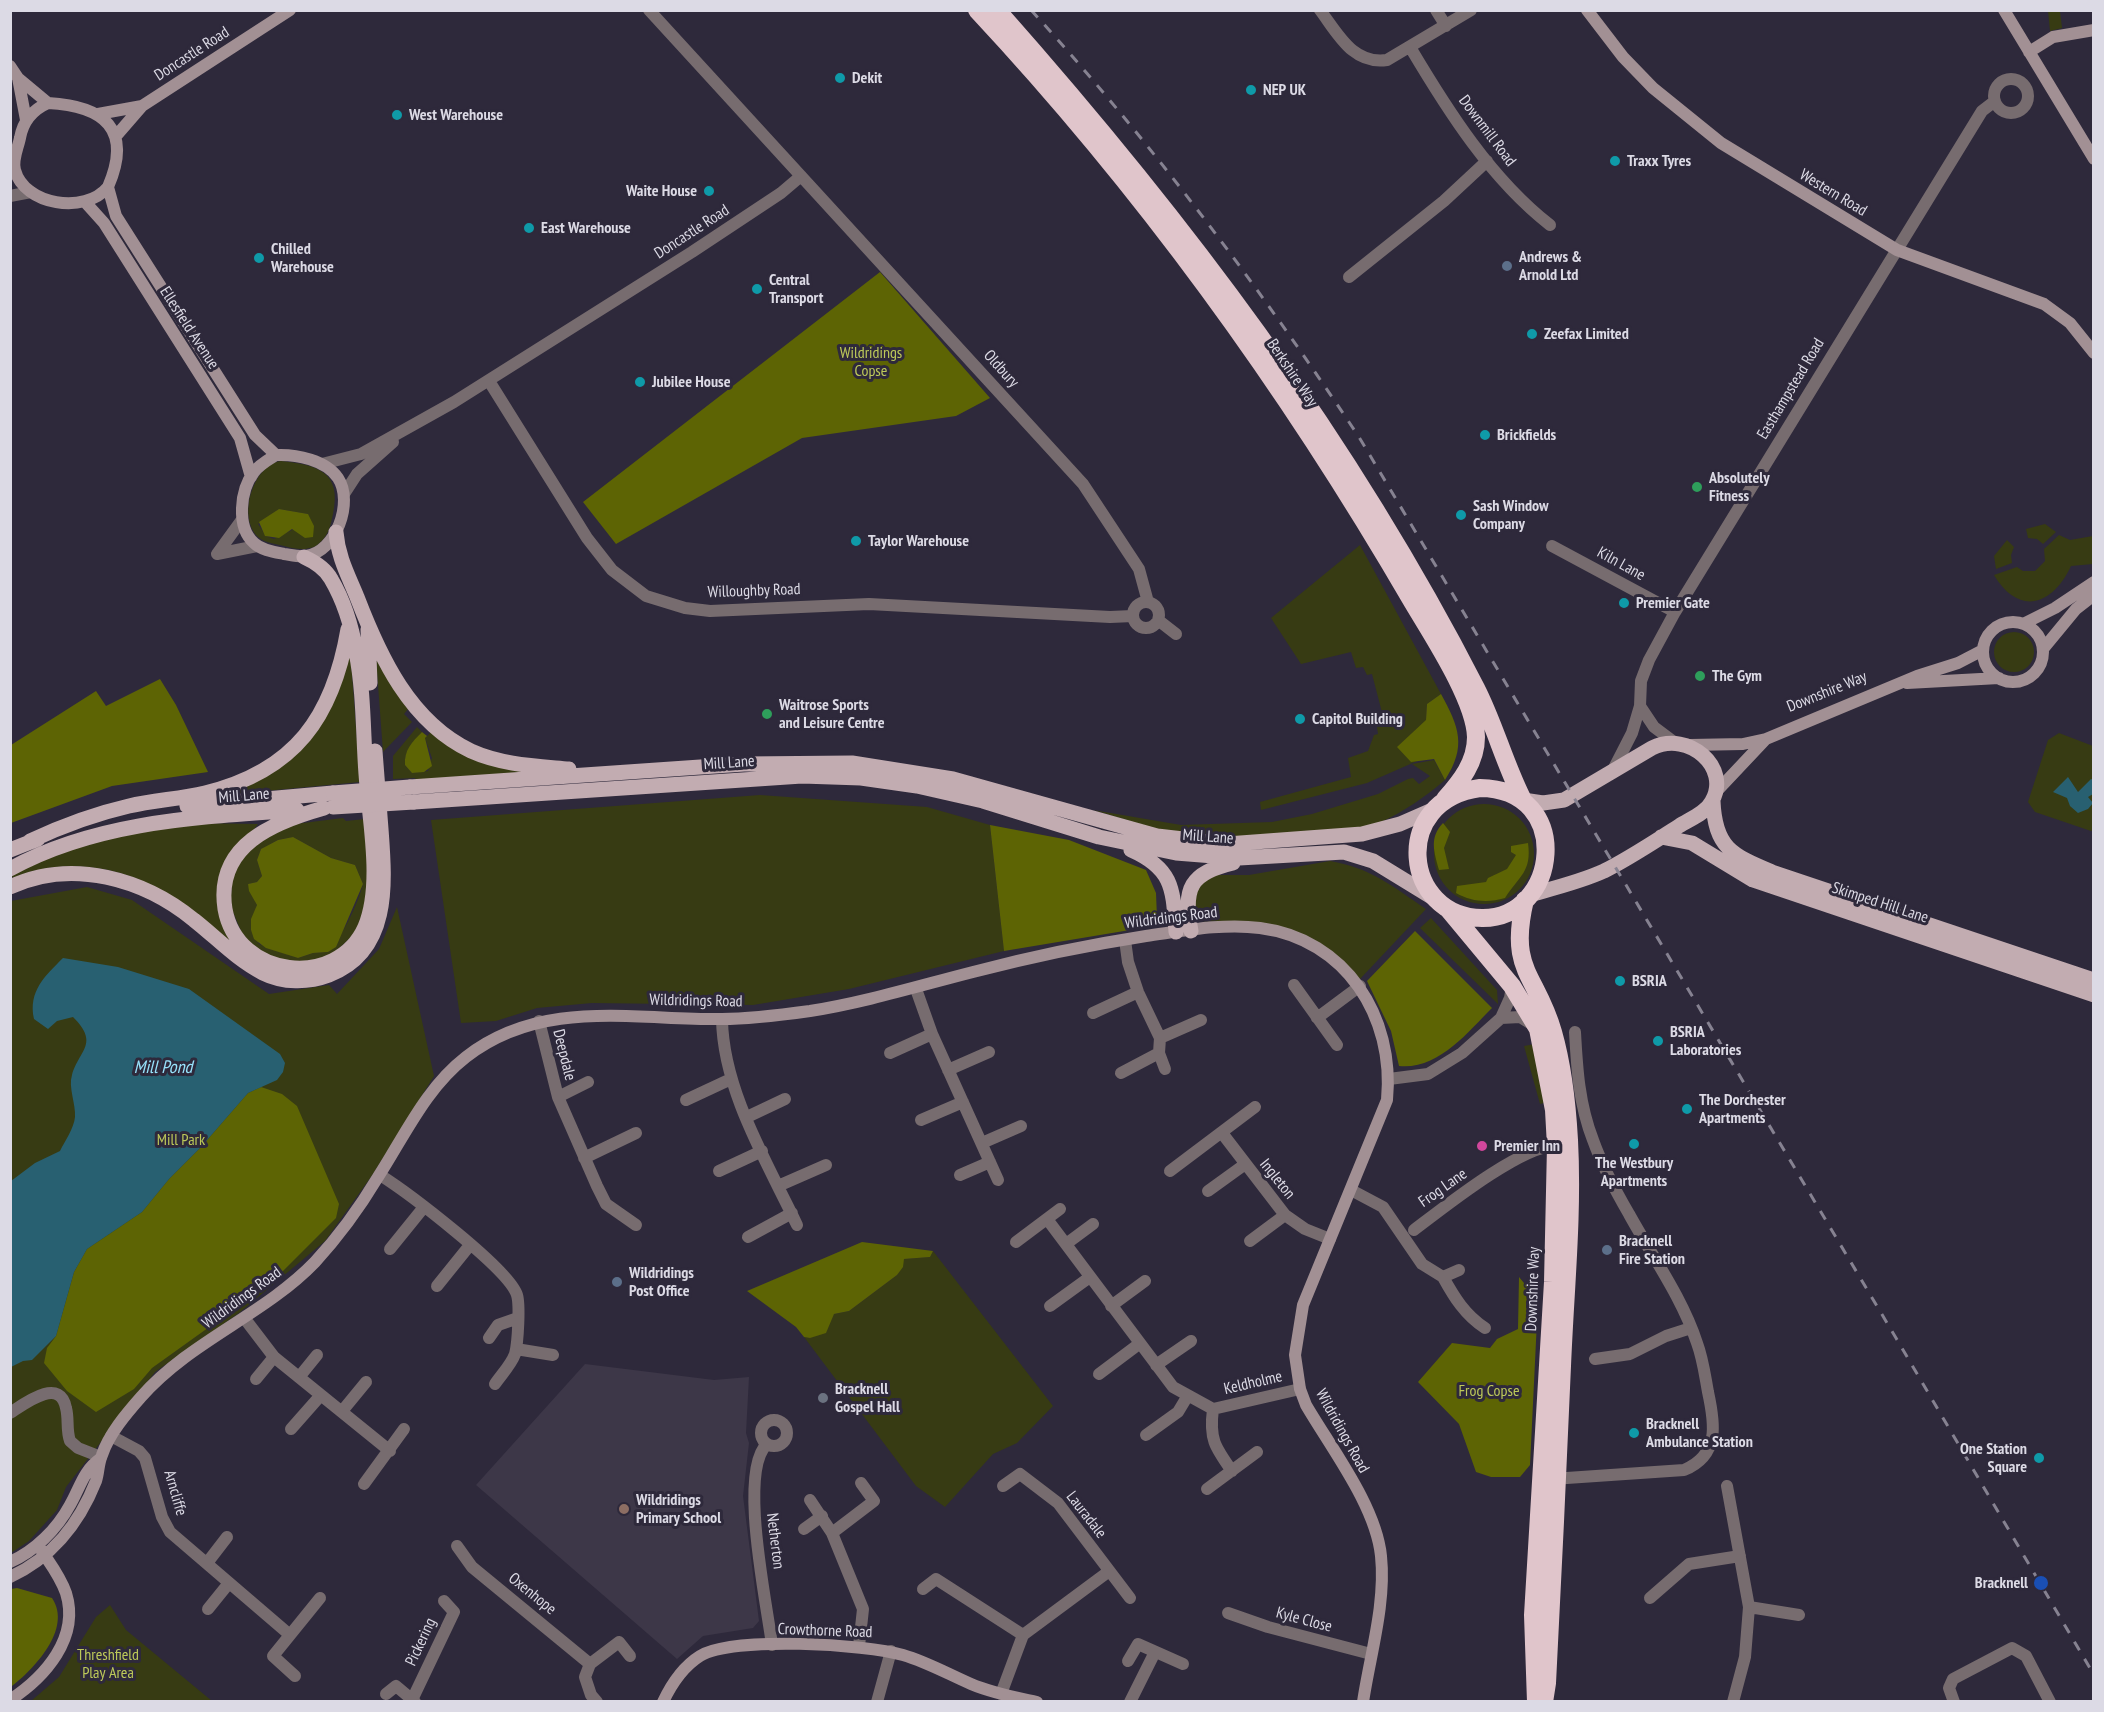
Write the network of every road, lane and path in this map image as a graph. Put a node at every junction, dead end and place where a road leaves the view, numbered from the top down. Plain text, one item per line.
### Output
1 (290, 10) edge
2 (649, 10) edge
3 (977, 10) edge
4 (997, 10) edge
5 (1320, 10) edge
6 (1436, 10) edge
7 (1471, 10) edge
8 (1587, 10) edge
9 (2004, 10) edge
10 (1446, 26) junction
11 (2094, 30) edge
12 (1011, 37) junction
13 (1410, 47) junction
14 (2029, 52) junction
15 (10, 66) edge
16 (1041, 70) junction
17 (18, 78) junction
18 (1995, 101) dead end
19 (48, 103) junction
20 (142, 106) junction
21 (98, 114) junction
22 (26, 120) junction
23 (116, 136) junction
24 (2094, 159) edge
25 (1487, 161) junction
26 (12, 172) edge
27 (801, 176) junction
28 (108, 187) junction
29 (31, 192) junction
30 (10, 196) edge
31 (86, 203) junction
32 (1550, 225) dead end
33 (1897, 250) junction
34 (1349, 277) dead end
35 (2094, 353) edge
36 (489, 381) junction
37 (407, 429) junction
38 (276, 455) junction
39 (322, 464) junction
40 (251, 477) junction
41 (344, 494) junction
42 (241, 521) junction
43 (336, 532) junction
44 (257, 546) junction
45 (1552, 546) dead end
46 (304, 557) junction
47 (2094, 582) edge
48 (2094, 595) edge
49 (1148, 602) junction
50 (1675, 612) junction
51 (1133, 616) junction
52 (1158, 620) junction
53 (2025, 623) junction
54 (349, 624) junction
55 (368, 629) junction
56 (1176, 634) dead end
57 (2043, 649) junction
58 (1983, 650) junction
59 (1999, 678) junction
60 (1904, 683) junction
61 (1640, 705) junction
62 (1766, 739) junction
63 (1674, 742) junction
64 (1690, 745) junction
65 (1611, 772) junction
66 (609, 773) junction
67 (412, 794) junction
68 (1714, 797) junction
69 (1523, 799) junction
70 (330, 803) junction
71 (1438, 805) junction
72 (1099, 837) junction
73 (1661, 837) junction
74 (30, 841) junction
75 (10, 850) edge
76 (1260, 858) junction
77 (10, 869) edge
78 (10, 887) edge
79 (1527, 898) junction
80 (1442, 905) junction
81 (1183, 931) junction
82 (1125, 940) junction
83 (2094, 980) edge
84 (1294, 985) dead end
85 (1360, 986) junction
86 (1512, 986) junction
87 (916, 989) junction
88 (1138, 992) junction
89 (2094, 995) edge
90 (1093, 1013) dead end
91 (1317, 1018) junction
92 (1501, 1018) junction
93 (722, 1019) junction
94 (1201, 1020) dead end
95 (540, 1021) junction
96 (1538, 1029) junction
97 (1575, 1032) dead end
98 (932, 1034) junction
99 (1160, 1038) junction
100 (1337, 1045) dead end
101 (989, 1052) dead end
102 (890, 1053) dead end
103 (1159, 1053) junction
104 (1165, 1069) dead end
105 (948, 1070) junction
106 (1121, 1073) dead end
107 (731, 1079) junction
108 (1389, 1079) junction
109 (588, 1082) dead end
110 (558, 1096) junction
111 (785, 1099) dead end
112 (686, 1100) dead end
113 (963, 1102) junction
114 (1255, 1107) dead end
115 (747, 1117) junction
116 (921, 1119) dead end
117 (1022, 1126) dead end
118 (636, 1133) dead end
119 (1222, 1133) junction
120 (982, 1143) junction
121 (1556, 1146) junction
122 (762, 1150) junction
123 (584, 1158) junction
124 (990, 1162) junction
125 (826, 1165) dead end
126 (1245, 1165) junction
127 (719, 1171) dead end
128 (1170, 1171) dead end
129 (380, 1175) junction
130 (960, 1175) dead end
131 (998, 1180) dead end
132 (778, 1186) junction
133 (1351, 1190) junction
134 (1208, 1191) dead end
135 (424, 1207) junction
136 (1060, 1209) dead end
137 (1285, 1215) junction
138 (1047, 1219) junction
139 (1093, 1224) dead end
140 (636, 1225) dead end
141 (1414, 1230) dead end
142 (748, 1236) dead end
143 (1330, 1239) junction
144 (1250, 1241) dead end
145 (1016, 1242) dead end
146 (1066, 1244) junction
147 (470, 1245) junction
148 (390, 1249) dead end
149 (1460, 1270) dead end
150 (1090, 1277) junction
151 (1443, 1277) junction
152 (1145, 1281) dead end
153 (437, 1286) dead end
154 (1050, 1306) dead end
155 (1111, 1306) junction
156 (518, 1318) junction
157 (245, 1319) junction
158 (1485, 1328) dead end
159 (1690, 1328) junction
160 (489, 1338) dead end
161 (1191, 1341) dead end
162 (1139, 1344) junction
163 (516, 1350) junction
164 (317, 1355) dead end
165 (553, 1356) dead end
166 (274, 1357) junction
167 (1595, 1359) dead end
168 (1156, 1365) junction
169 (1099, 1374) dead end
170 (300, 1376) junction
171 (256, 1379) dead end
172 (366, 1382) dead end
173 (495, 1384) dead end
174 (1300, 1389) junction
175 (321, 1395) junction
176 (1187, 1397) junction
177 (1213, 1409) junction
178 (343, 1410) junction
179 (10, 1413) edge
180 (291, 1429) dead end
181 (404, 1429) dead end
182 (1146, 1435) dead end
183 (111, 1436) junction
184 (766, 1444) dead end
185 (390, 1451) junction
186 (1257, 1452) dead end
187 (100, 1458) junction
188 (1232, 1471) junction
189 (1550, 1479) junction
190 (861, 1483) dead end
191 (364, 1484) dead end
192 (1004, 1486) dead end
193 (1727, 1486) dead end
194 (1207, 1489) dead end
195 (810, 1500) dead end
196 (822, 1516) junction
197 (804, 1529) dead end
198 (832, 1533) junction
199 (227, 1537) dead end
200 (38, 1545) junction
201 (457, 1546) dead end
202 (1740, 1556) junction
203 (45, 1557) junction
204 (10, 1562) edge
205 (207, 1563) junction
206 (1108, 1572) junction
207 (10, 1577) edge
208 (229, 1583) junction
209 (922, 1589) dead end
210 (320, 1598) dead end
211 (1130, 1598) dead end
212 (1650, 1598) dead end
213 (444, 1600) dead end
214 (1749, 1607) junction
215 (208, 1609) dead end
216 (1228, 1613) dead end
217 (1799, 1615) dead end
218 (290, 1635) junction
219 (1023, 1635) junction
220 (772, 1645) junction
221 (859, 1646) junction
222 (891, 1651) junction
223 (1155, 1652) junction
224 (1371, 1654) junction
225 (630, 1656) dead end
226 (1128, 1661) dead end
227 (590, 1664) junction
228 (1183, 1664) dead end
229 (295, 1676) dead end
230 (386, 1694) dead end
231 (1001, 1694) junction
232 (590, 1699) edge
233 (10, 1700) edge
234 (414, 1701) edge
235 (663, 1701) edge
236 (877, 1701) edge
237 (1037, 1701) edge
238 (1130, 1701) edge
239 (1363, 1701) edge
240 (1536, 1701) edge
241 (1544, 1701) edge
242 (1733, 1701) edge
243 (1953, 1701) edge
244 (2050, 1701) edge

1 - 20 street, Doncastle Road
2 - 27 street
3 - 12 highway, Berkshire Way
4 - 12 highway, Berkshire Way
5 - 13 street
6 - 10 street
7 - 10 street
8 - 33 street, Western Road
9 - 14 street
10 - 13 street
11 - 14 street
12 - 16 highway, Berkshire Way
13 - 25 street, Downmill Road
14 - 24 street
15 - 17 street
16 - 69 highway, Berkshire Way
16 - 71 highway, Berkshire Way
17 - 19 street
17 - 22 street
18 - 33 street, Easthampstead Road
19 - 21 street
19 - 22 street
20 - 21 street, Doncastle Road
20 - 23 street, Doncastle Road
21 - 23 street
22 - 26 street
23 - 28 street
25 - 32 street, Downmill Road
25 - 34 street
26 - 29 street
27 - 36 street, Doncastle Road
27 - 49 street, Oldbury
28 - 31 street
28 - 38 street, Ellesfield Avenue
29 - 30 street
29 - 31 street
31 - 40 street, Ellesfield Avenue
33 - 35 street, Western Road
33 - 50 street, Easthampstead Road
36 - 37 street, Doncastle Road
36 - 51 street, Willoughby Road
37 - 39 street, Doncastle Road
37 - 41 street, Doncastle Road
38 - 39 street
38 - 40 street
39 - 41 street
40 - 42 street
41 - 43 street
42 - 44 street
42 - 44 street
43 - 46 street
43 - 55 main road
44 - 46 street
45 - 50 street, Kiln Lane
46 - 54 main road
47 - 53 street
48 - 57 street
49 - 51 street
49 - 52 street
50 - 61 street, Easthampstead Road
51 - 52 street
52 - 56 street
53 - 57 street
53 - 58 street
54 - 70 main road
54 - 74 main road
55 - 66 main road
55 - 78 main road
57 - 59 street
58 - 59 street
58 - 60 street, Downshire Way
59 - 60 street, Downshire Way
60 - 62 street, Downshire Way
61 - 63 street
61 - 65 street, Easthampstead Road
62 - 64 street, Downshire Way
62 - 68 street, Downshire Way
63 - 64 main road
63 - 65 main road
64 - 68 main road, Skimped Hill Lane
65 - 69 main road
66 - 67 main road, Mill Lane
66 - 71 main road, Mill Lane
67 - 70 main road, Mill Lane, bridge
67 - 72 main road, Mill Lane
68 - 73 main road
68 - 83 main road, Skimped Hill Lane
69 - 71 highway
69 - 79 highway
70 - 74 main road, Mill Lane
70 - 77 main road, Mill Lane
71 - 80 highway
72 - 76 main road, Mill Lane
72 - 81 main road
73 - 79 main road
73 - 89 main road, Skimped Hill Lane
74 - 75 main road, Mill Lane
76 - 80 main road, Mill Lane
76 - 81 main road
79 - 80 highway
79 - 189 highway, Downshire Way
80 - 86 highway, Downshire Way
81 - 82 street, Wildridings Road
81 - 85 street, Wildridings Road
82 - 87 street, Wildridings Road
82 - 88 street
84 - 91 street
85 - 91 street
85 - 108 street, Wildridings Road
86 - 92 street
86 - 96 highway, Downshire Way
87 - 93 street, Wildridings Road
87 - 98 street
88 - 90 street
88 - 99 street
91 - 100 street
92 - 96 street
92 - 108 street
93 - 95 street, Wildridings Road
93 - 107 street
94 - 99 street
95 - 110 street, Deepdale
95 - 129 street, Wildridings Road
96 - 121 highway, Downshire Way
97 - 159 street
98 - 102 street
98 - 105 street
99 - 103 street
101 - 105 street
103 - 104 street
103 - 106 street
105 - 113 street
107 - 112 street
107 - 115 street
108 - 133 street, Wildridings Road
109 - 110 street, Deepdale
110 - 123 street, Deepdale
111 - 115 street
113 - 116 street
113 - 120 street
114 - 119 street
115 - 122 street
117 - 120 street
118 - 123 street
119 - 126 street, Ingleton
119 - 128 street
120 - 124 street
121 - 141 street, Frog Lane
121 - 189 highway, Downshire Way
122 - 127 street
122 - 132 street
123 - 140 street, Deepdale
124 - 130 street
124 - 131 street
125 - 132 street
126 - 134 street, Ingleton
126 - 137 street, Ingleton
129 - 135 street
129 - 157 street, Wildridings Road
132 - 142 street
133 - 143 street, Wildridings Road
133 - 151 street
135 - 147 street
135 - 148 street
136 - 138 street
137 - 143 street, Ingleton
137 - 144 street, Ingleton
138 - 145 street
138 - 146 street, Keldholme
139 - 146 street
143 - 174 street, Wildridings Road
146 - 150 street, Keldholme
147 - 153 street
147 - 156 street
149 - 151 street
150 - 154 street
150 - 155 street, Keldholme
151 - 158 street
152 - 155 street
155 - 162 street, Keldholme
156 - 160 street
156 - 163 street
157 - 166 street
157 - 183 street, Wildridings Road
159 - 167 street
159 - 189 street
161 - 168 street
162 - 168 street, Keldholme
162 - 169 street
163 - 165 street
163 - 173 street
164 - 170 street
166 - 170 street
166 - 171 street
168 - 176 street, Keldholme
170 - 175 street
172 - 178 street
174 - 177 street, Keldholme
174 - 224 street, Wildridings Road
175 - 178 street
175 - 180 street
176 - 177 street, Keldholme
176 - 182 street
177 - 188 street, Keldholme
178 - 185 street
179 - 187 street
181 - 185 street
183 - 187 street, Wildridings Road
183 - 205 street, Arncliffe
184 - 220 street, Netherton
185 - 191 street
186 - 188 street
187 - 200 street, Wildridings Road
187 - 203 street, Wildridings Road
188 - 194 street
189 - 240 highway, Downshire Way
189 - 241 highway, Downshire Way
190 - 198 street
192 - 206 street, Lauradale
193 - 202 street
195 - 196 street
196 - 197 street
196 - 198 street
198 - 221 street
199 - 205 street
200 - 203 street
200 - 204 street, Wildridings Road
201 - 227 street, Oxenhope
202 - 212 street
202 - 214 street
203 - 207 street, Wildridings Road
203 - 233 street
205 - 208 street, Arncliffe
206 - 211 street, Lauradale
206 - 219 street
208 - 215 street
208 - 218 street, Arncliffe
209 - 219 street
210 - 218 street
213 - 234 street, Pickering
214 - 217 street
214 - 242 street
216 - 224 street, Kyle Close
218 - 229 street
219 - 231 street
220 - 221 street, Crowthorne Road
220 - 235 street, Crowthorne Road
221 - 222 street, Crowthorne Road
222 - 231 street, Crowthorne Road
222 - 236 street
223 - 226 street
223 - 228 street
223 - 238 street
224 - 239 street, Wildridings Road
225 - 227 street
227 - 232 street
230 - 234 street, Pickering
231 - 237 street, Crowthorne Road
243 - 244 street

